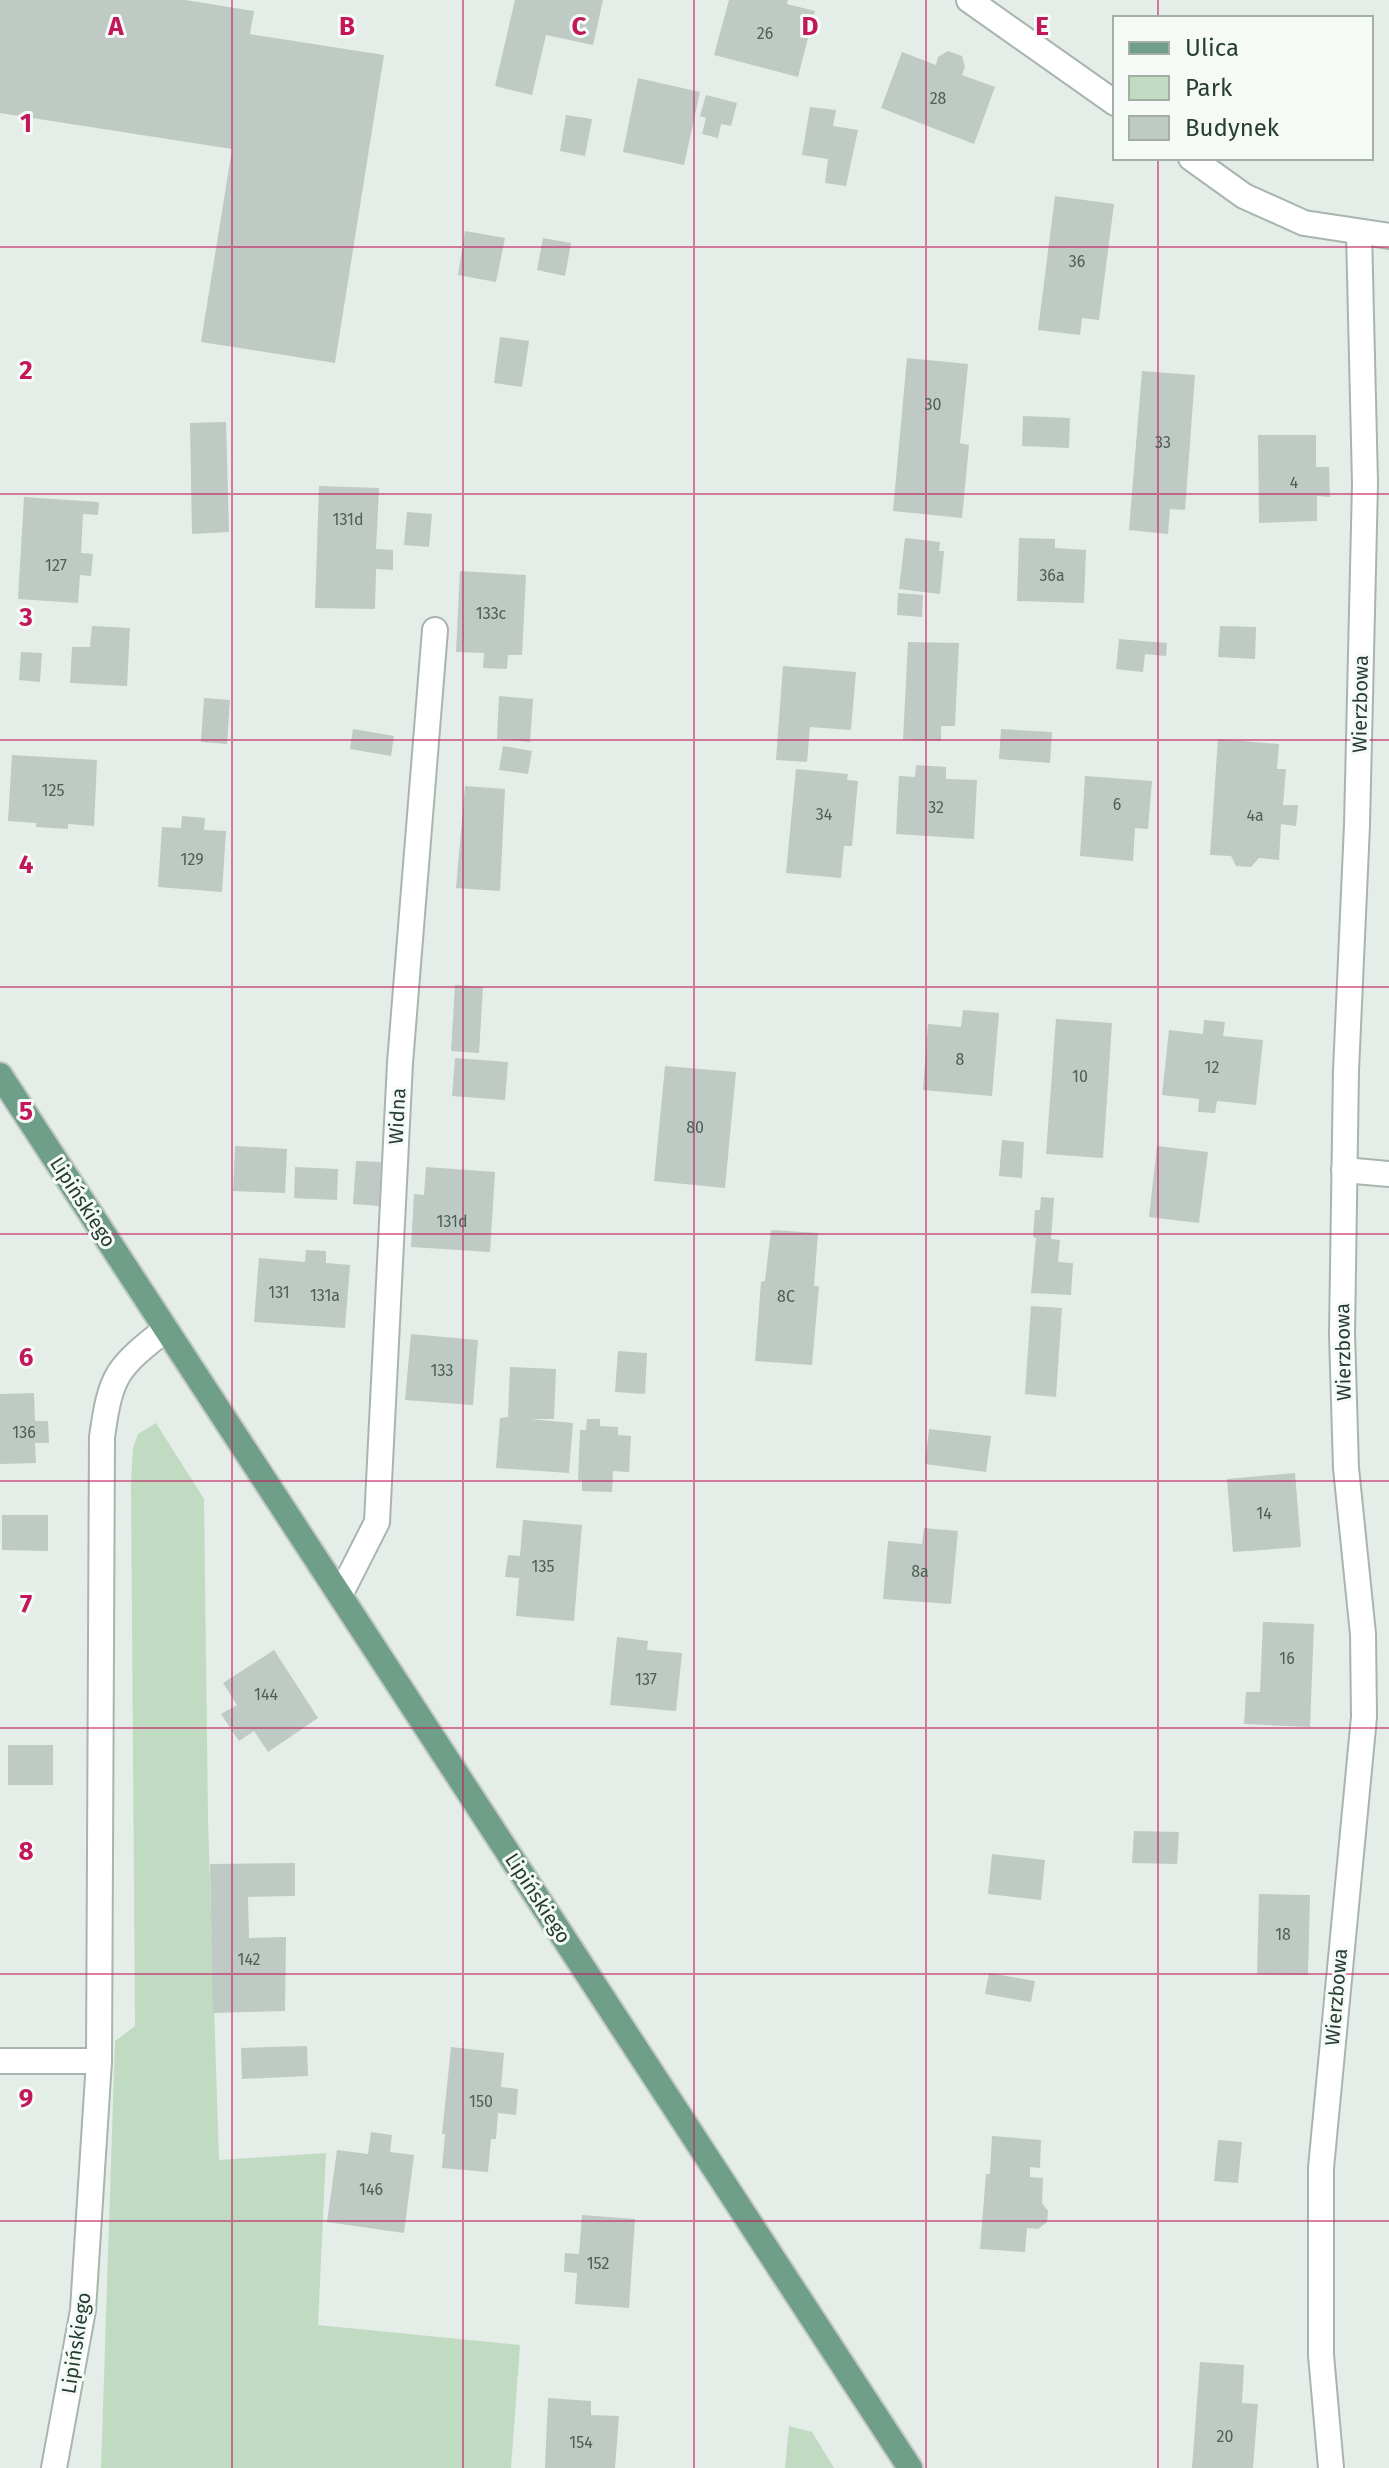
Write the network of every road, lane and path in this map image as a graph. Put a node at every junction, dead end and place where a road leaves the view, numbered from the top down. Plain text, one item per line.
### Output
1 (969, 0) edge
2 (1113, 102) edge
3 (1194, 160) edge
4 (1359, 232) junction
5 (1389, 236) edge
6 (435, 630) dead end
7 (0, 1075) edge
8 (1344, 1170) junction
9 (1389, 1174) edge
10 (166, 1329) junction
11 (340, 1595) junction
12 (0, 2061) edge
13 (99, 2061) junction
14 (54, 2468) edge
15 (910, 2468) edge
16 (1331, 2468) edge

1 - 2 street
3 - 4 street
4 - 5 street
4 - 8 street, Wierzbowa
6 - 11 street, Widna
7 - 10 main road, Lipińskiego
8 - 9 street
8 - 16 street, Wierzbowa
10 - 11 main road, Lipińskiego
10 - 13 street, Lipińskiego
11 - 15 main road, Lipińskiego
12 - 13 street
13 - 14 street, Lipińskiego

